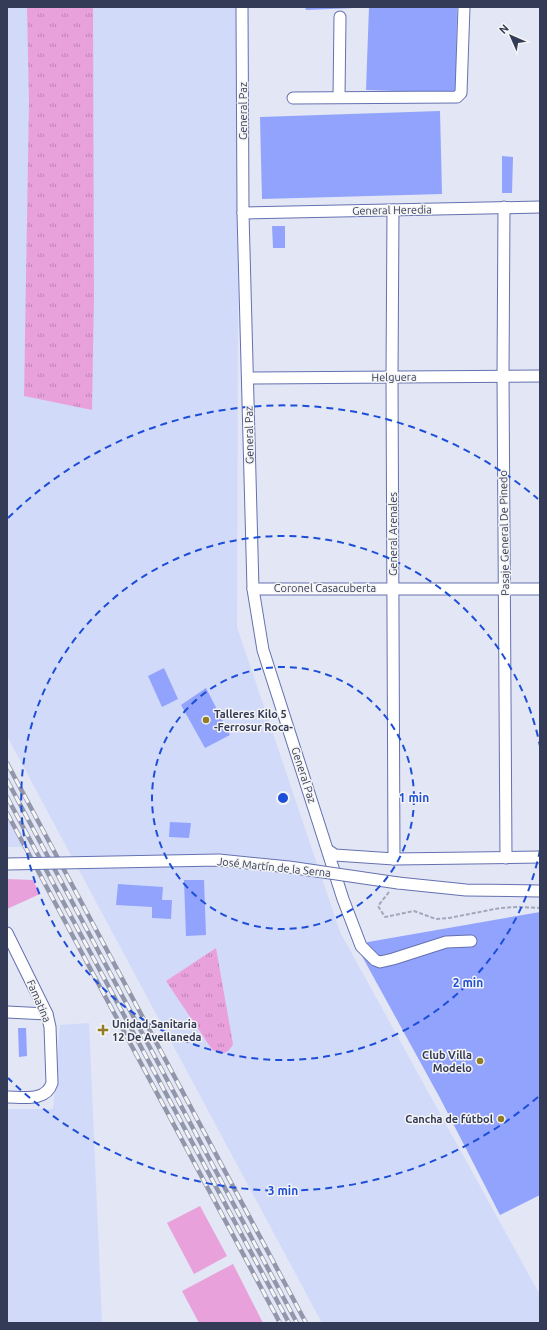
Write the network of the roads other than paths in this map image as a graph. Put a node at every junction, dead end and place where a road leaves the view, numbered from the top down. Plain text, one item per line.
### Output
1 (242, 7) edge
2 (464, 7) edge
3 (340, 17) dead end
4 (293, 98) dead end
5 (339, 98) junction
6 (540, 207) edge
7 (504, 208) junction
8 (393, 210) junction
9 (243, 213) junction
10 (503, 376) junction
11 (540, 376) edge
12 (392, 377) junction
13 (248, 378) junction
14 (394, 588) junction
15 (505, 588) junction
16 (253, 589) junction
17 (540, 589) edge
18 (329, 851) junction
19 (540, 857) edge
20 (506, 858) junction
21 (394, 859) junction
22 (7, 864) edge
23 (540, 891) edge
24 (7, 934) edge
25 (471, 941) dead end
26 (7, 1012) edge
27 (47, 1014) junction
28 (7, 1097) edge

1 - 9 street, General Paz
2 - 5 street
3 - 5 street
4 - 5 street
6 - 7 street, General Heredia
7 - 8 street, General Heredia
7 - 10 street, Pasaje General De Pinedo
8 - 9 street, General Heredia
8 - 12 street, General Arenales
9 - 13 street, General Paz
10 - 11 street, Helguera
10 - 12 street, Helguera
10 - 15 street, Pasaje General De Pinedo
12 - 13 street, Helguera
12 - 14 street, General Arenales
13 - 16 street, General Paz
14 - 15 street, Coronel Casacuberta
14 - 16 street, Coronel Casacuberta
14 - 21 street, General Arenales
15 - 17 street, Coronel Casacuberta
15 - 20 street, Pasaje General De Pinedo
16 - 18 street, General Paz
18 - 21 street, José Martín de la Serna
18 - 25 street, General Paz
19 - 20 street, José Martín de la Serna
20 - 21 street, José Martín de la Serna
22 - 23 street, José Martín de la Serna, bridge
24 - 27 street, Famatina
26 - 27 street
27 - 28 street, Famatina

